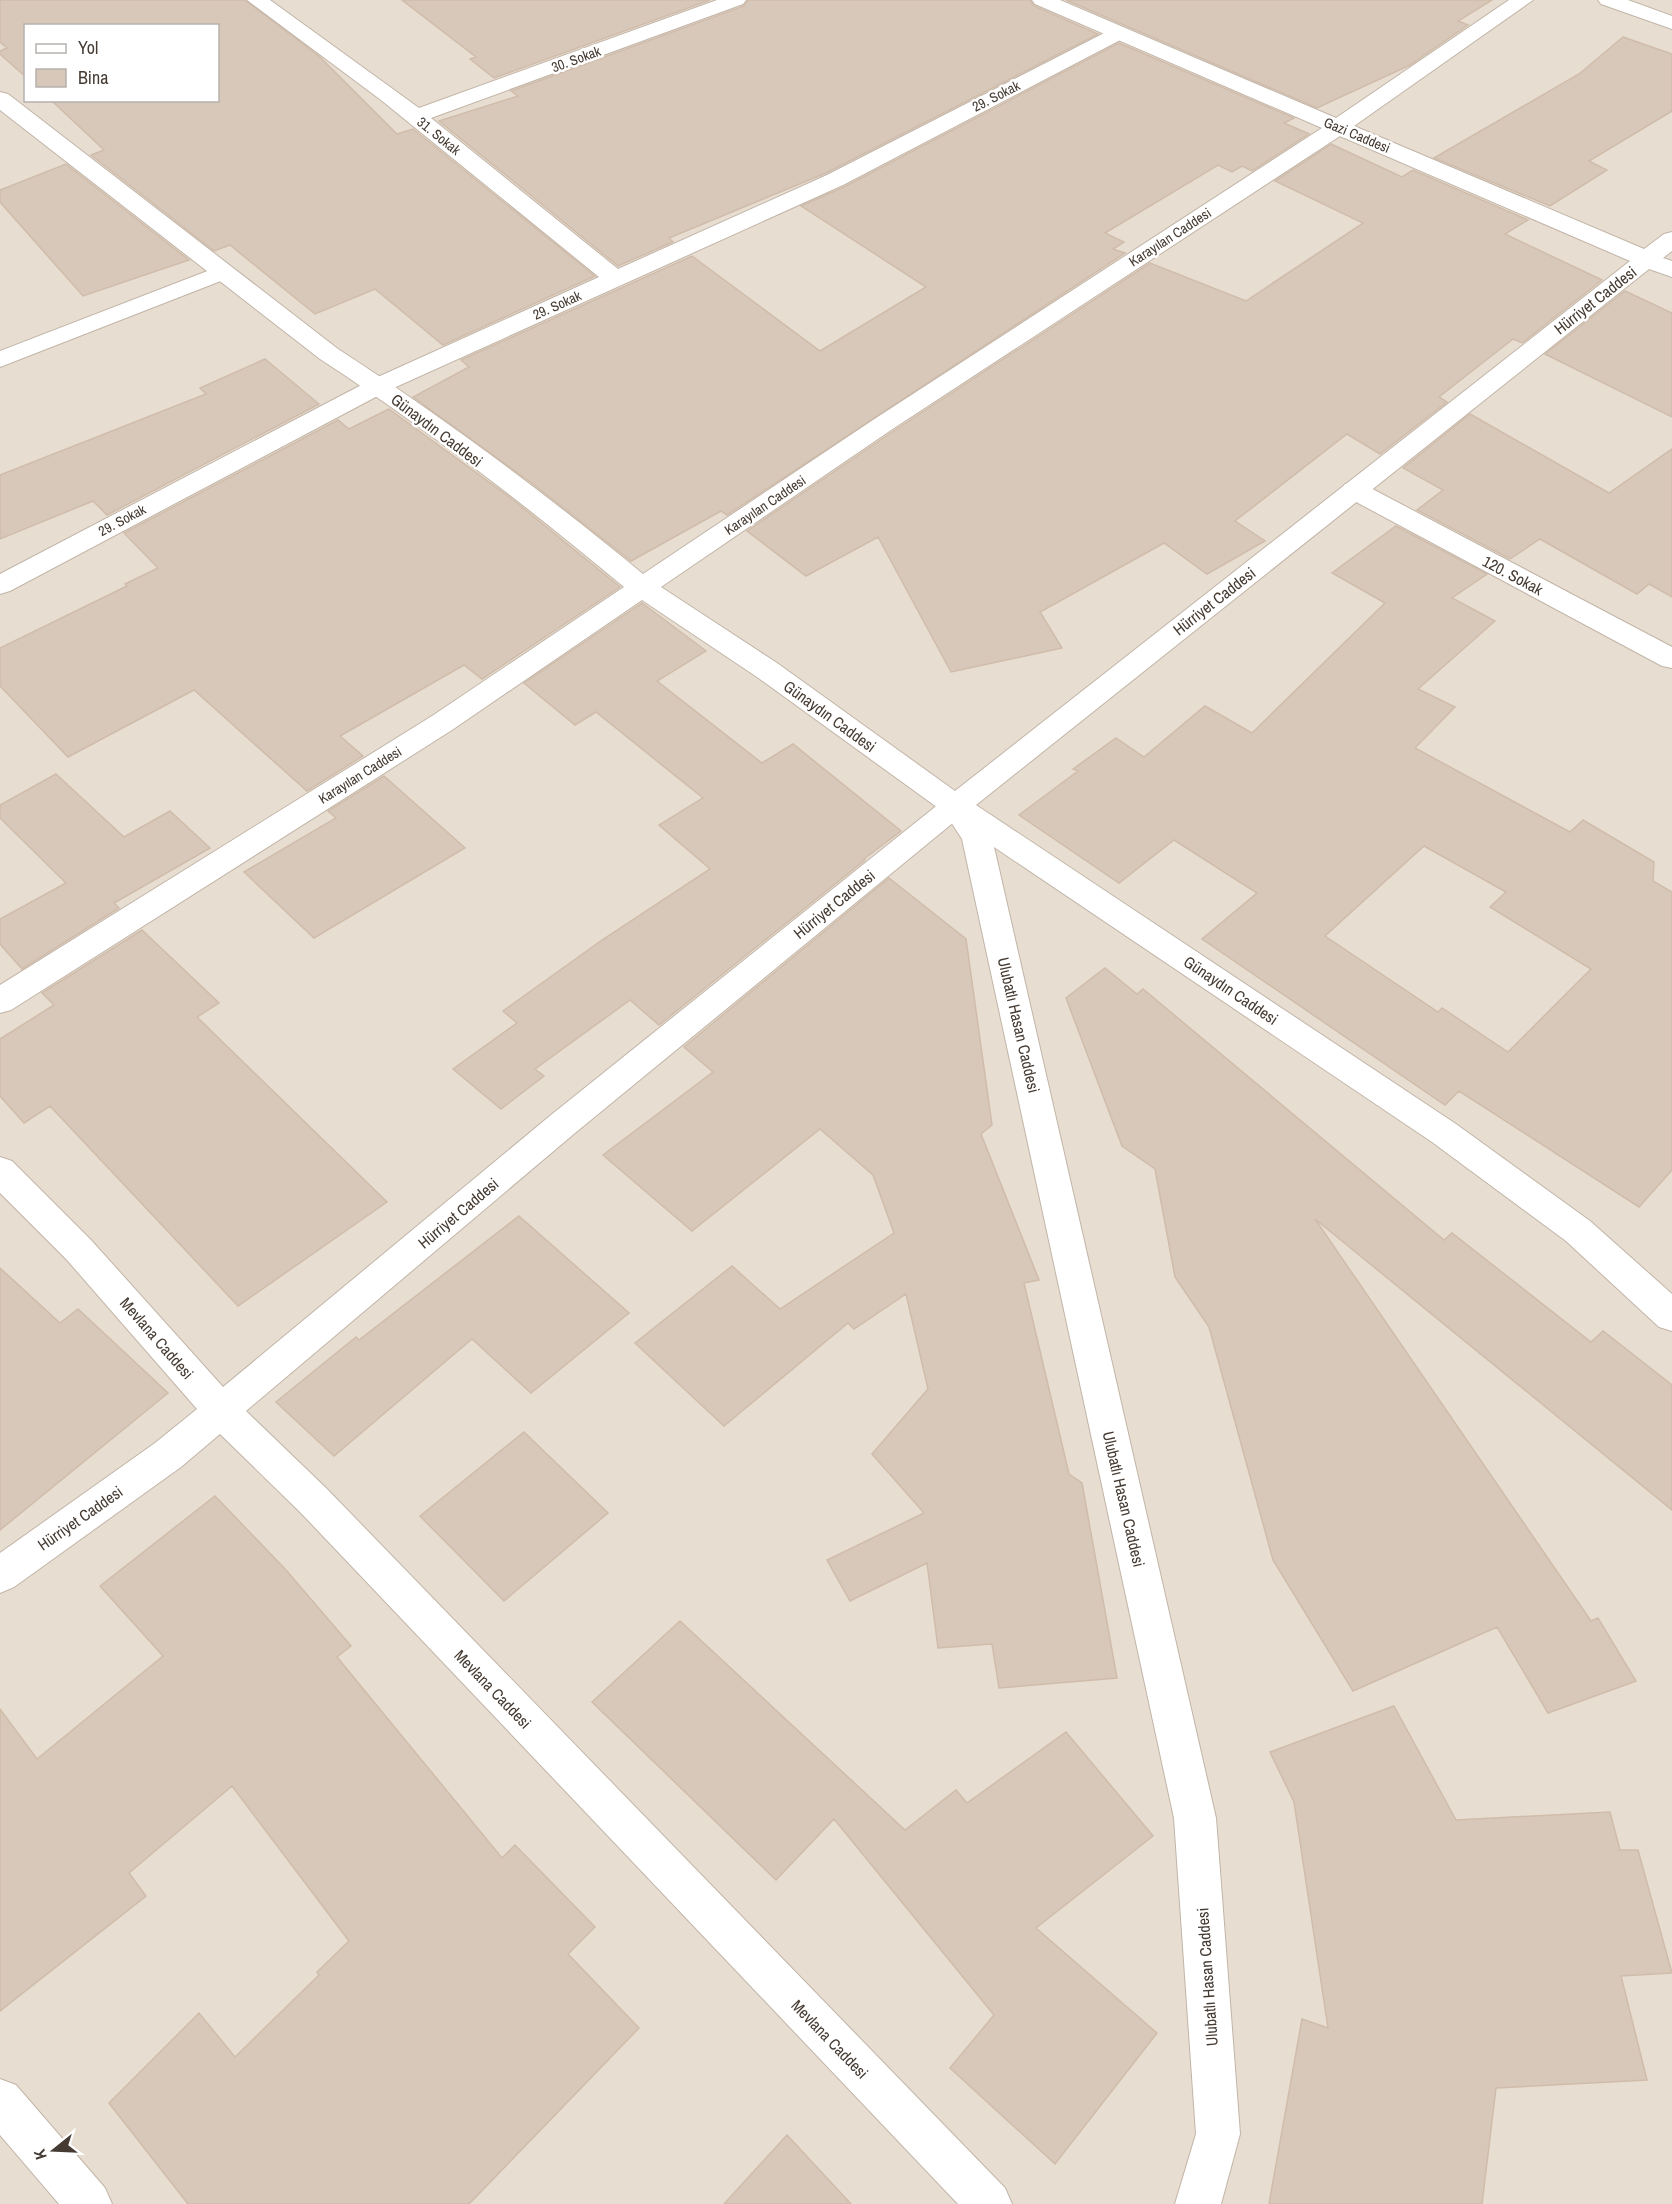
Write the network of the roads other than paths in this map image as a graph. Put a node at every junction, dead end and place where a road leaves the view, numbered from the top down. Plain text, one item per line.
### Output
1 (257, 0) edge
2 (736, 0) edge
3 (1042, 0) edge
4 (1523, 0) edge
5 (1608, 0) edge
6 (1672, 23) edge
7 (1119, 33) junction
8 (0, 99) edge
9 (415, 117) junction
10 (1338, 127) junction
11 (1672, 239) edge
12 (1646, 259) junction
13 (1672, 270) edge
14 (223, 272) junction
15 (616, 279) junction
16 (0, 360) edge
17 (378, 386) junction
18 (1354, 490) junction
19 (0, 585) edge
20 (643, 588) junction
21 (1672, 659) edge
22 (955, 806) junction
23 (0, 1001) edge
24 (0, 1172) edge
25 (1672, 1316) edge
26 (221, 1411) junction
27 (0, 1575) edge
28 (0, 2101) edge
29 (89, 2204) edge
30 (989, 2204) edge
31 (1198, 2204) edge

1 - 9 street, 31. Sokak
2 - 9 street, 30. Sokak
3 - 7 street, Gazi Caddesi
4 - 10 street, Karayılan Caddesi
5 - 6 street
7 - 10 street, Gazi Caddesi
7 - 15 street, 29. Sokak
8 - 14 street, Günaydın Caddesi
9 - 15 street, 31. Sokak
10 - 12 street, Gazi Caddesi
10 - 20 street, Karayılan Caddesi
11 - 12 street, Hürriyet Caddesi
12 - 13 street, Gazi Caddesi
12 - 18 street, Hürriyet Caddesi
14 - 16 street
14 - 17 street, Günaydın Caddesi
15 - 17 street, 29. Sokak
17 - 19 street, 29. Sokak
17 - 20 street, Günaydın Caddesi
18 - 21 street, 120. Sokak
18 - 22 street, Hürriyet Caddesi
20 - 22 street, Günaydın Caddesi
20 - 23 street, Karayılan Caddesi
22 - 25 street, Günaydın Caddesi
22 - 26 street, Hürriyet Caddesi
22 - 31 street, Ulubatlı Hasan Caddesi
24 - 26 street, Mevlana Caddesi
26 - 27 street, Hürriyet Caddesi
26 - 30 street, Mevlana Caddesi
28 - 29 street

